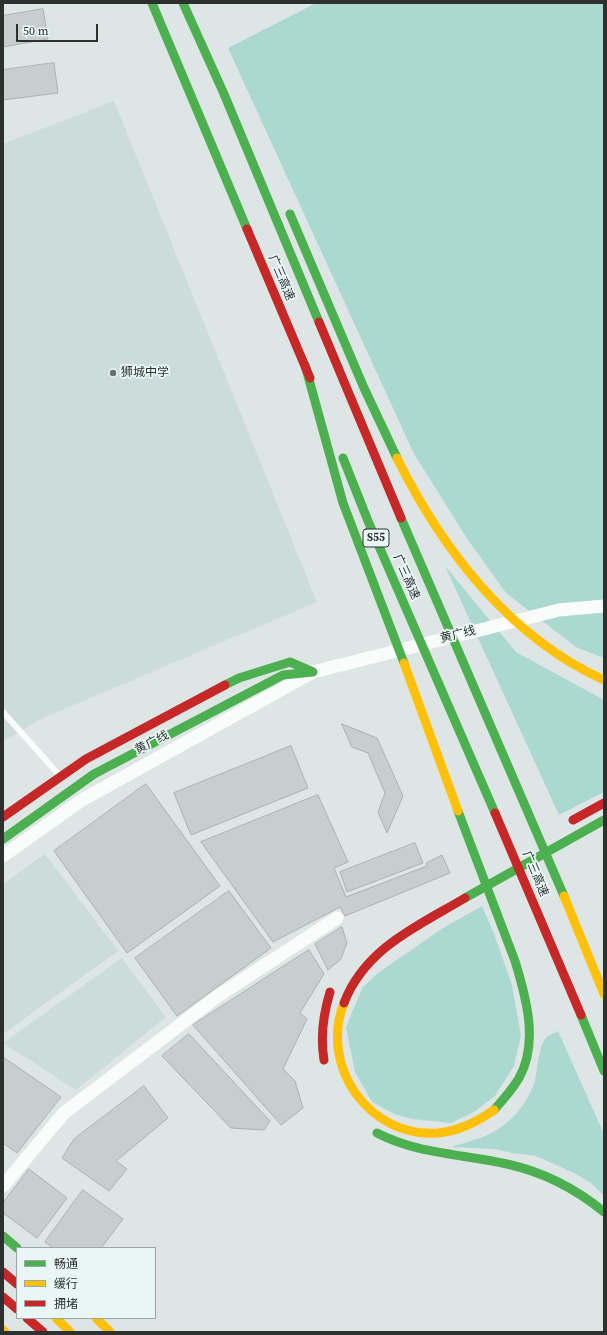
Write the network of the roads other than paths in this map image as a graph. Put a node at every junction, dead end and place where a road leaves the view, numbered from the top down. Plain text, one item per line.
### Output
1 (152, 3) edge
2 (183, 3) edge
3 (224, 94) junction
4 (263, 163) dead end
5 (286, 204) dead end
6 (305, 365) junction
7 (334, 436) dead end
8 (340, 450) dead end
9 (604, 606) edge
10 (313, 672) junction
11 (604, 680) edge
12 (3, 712) edge
13 (66, 783) junction
14 (82, 800) junction
15 (604, 803) edge
16 (3, 817) edge
17 (604, 820) edge
18 (563, 826) dead end
19 (550, 833) dead end
20 (3, 839) edge
21 (3, 856) edge
22 (503, 860) dead end
23 (489, 867) dead end
24 (476, 875) dead end
25 (337, 918) dead end
26 (336, 982) dead end
27 (604, 994) edge
28 (326, 1069) dead end
29 (604, 1071) edge
30 (367, 1126) dead end
31 (3, 1186) edge
32 (604, 1212) edge
33 (3, 1236) edge
34 (16, 1247) edge
35 (3, 1272) edge
36 (16, 1283) edge
37 (3, 1297) edge
38 (16, 1308) edge
39 (28, 1319) edge
40 (97, 1319) edge
41 (59, 1321) edge
42 (43, 1332) edge
43 (70, 1332) edge
44 (110, 1332) edge

1 - 6 main road, 广三高速
2 - 3 main road, 广三高速 / S55
3 - 4 main road
3 - 27 main road, 广三高速 / S55
5 - 11 main road
6 - 7 main road, 广三高速
6 - 17 main road
8 - 29 main road, 广三高速 / S55
9 - 10 street, 黄广线
10 - 13 main road, 黄广线
10 - 13 main road, 黄广线
10 - 14 street
12 - 13 lane
13 - 14 lane
13 - 16 main road, 黄广线
13 - 20 main road, 黄广线
14 - 21 street
15 - 18 main road
19 - 22 main road
23 - 24 main road
25 - 31 street
26 - 28 main road
30 - 32 main road
33 - 34 main road
35 - 36 main road
37 - 38 main road
39 - 42 main road
40 - 44 main road
41 - 43 main road

